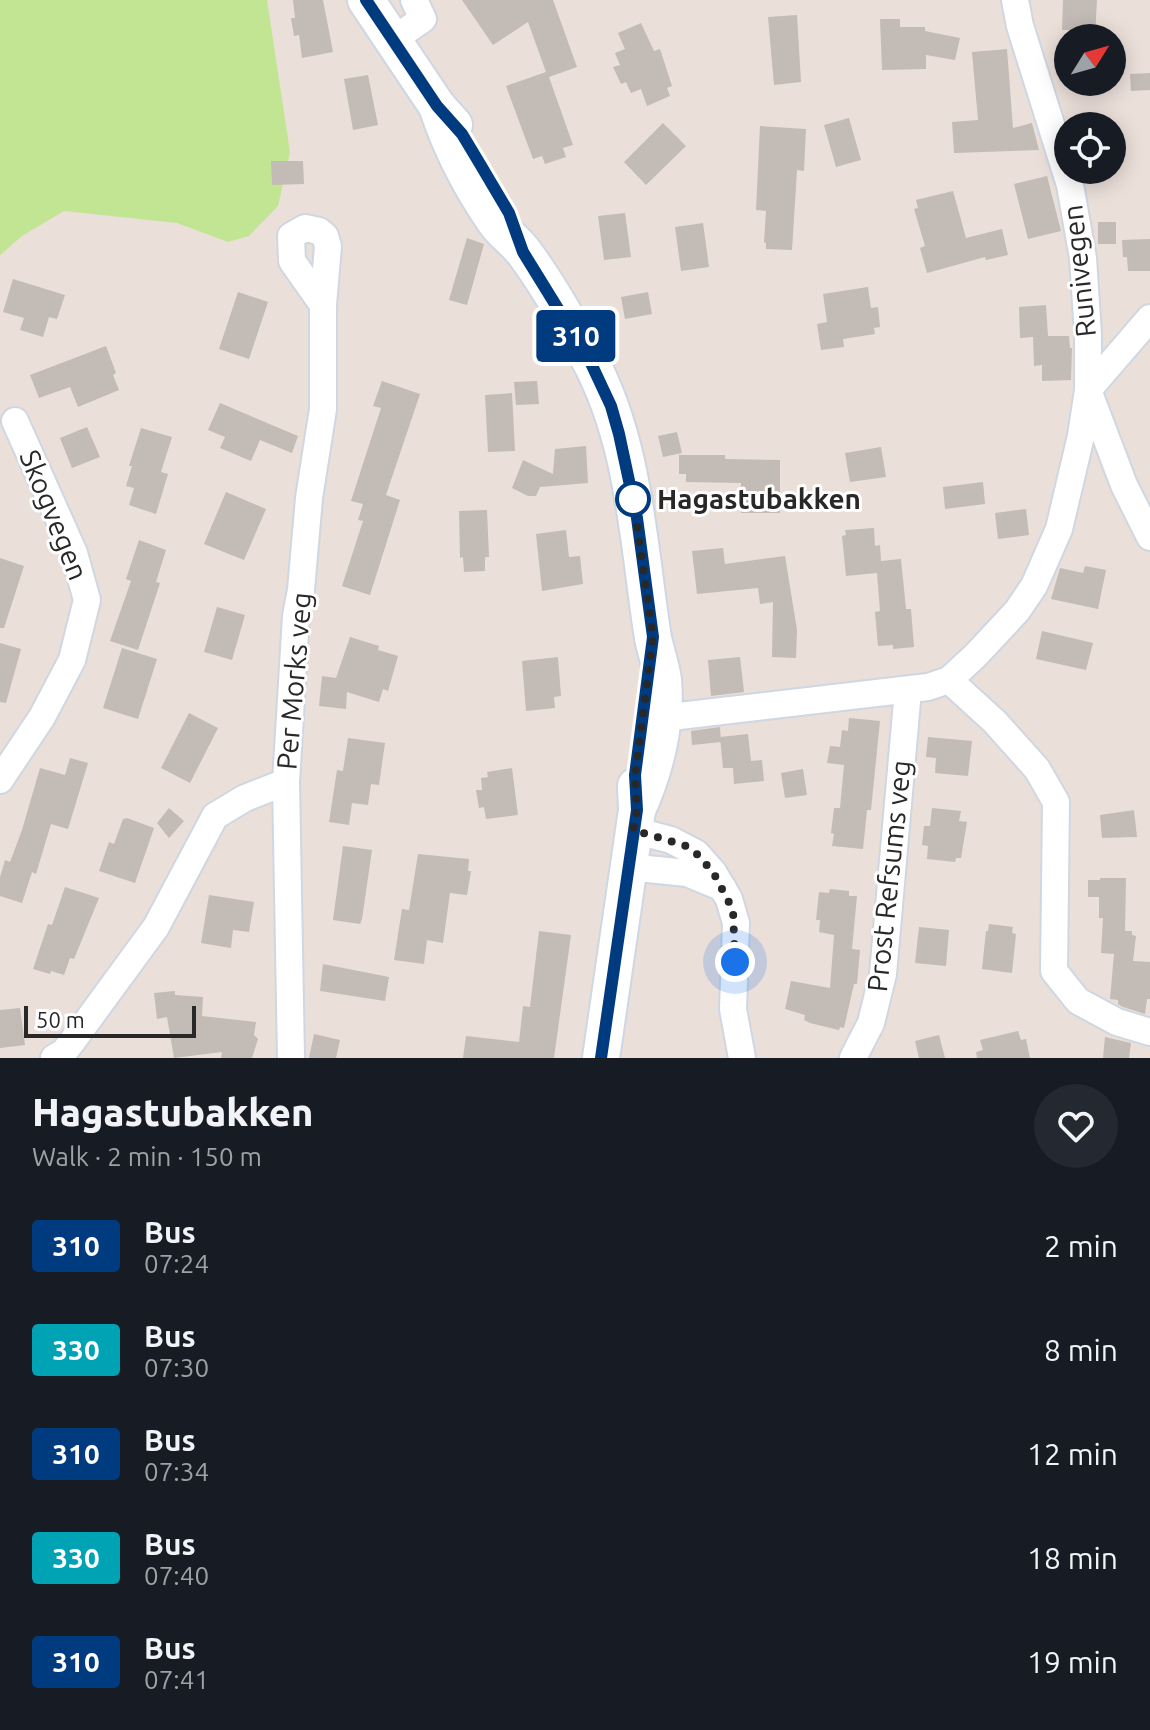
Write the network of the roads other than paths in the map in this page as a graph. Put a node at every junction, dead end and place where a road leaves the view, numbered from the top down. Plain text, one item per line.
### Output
1 (366, 0) edge
2 (414, 0) edge
3 (1015, 0) edge
4 (394, 39) junction
5 (323, 305) dead end
6 (1150, 318) edge
7 (1088, 390) junction
8 (15, 421) dead end
9 (1150, 537) edge
10 (949, 680) junction
11 (908, 690) junction
12 (679, 716) dead end
13 (0, 780) edge
14 (286, 782) junction
15 (635, 820) junction
16 (628, 867) junction
17 (723, 888) junction
18 (1150, 1032) edge
19 (54, 1058) edge
20 (291, 1058) edge
21 (601, 1058) edge
22 (742, 1058) edge
23 (853, 1058) edge

1 - 4 main road
2 - 4 street
3 - 7 street, Runivegen
4 - 15 main road
5 - 14 street, Per Morks veg
6 - 7 street
7 - 9 street, Runivegen
7 - 10 street
8 - 13 street, Skogvegen
10 - 11 street
10 - 18 street
11 - 12 street
11 - 23 street, Prost Refsums veg
14 - 19 street
14 - 20 street, Per Morks veg
15 - 16 main road
15 - 17 street
16 - 17 street
16 - 21 main road
17 - 22 street

